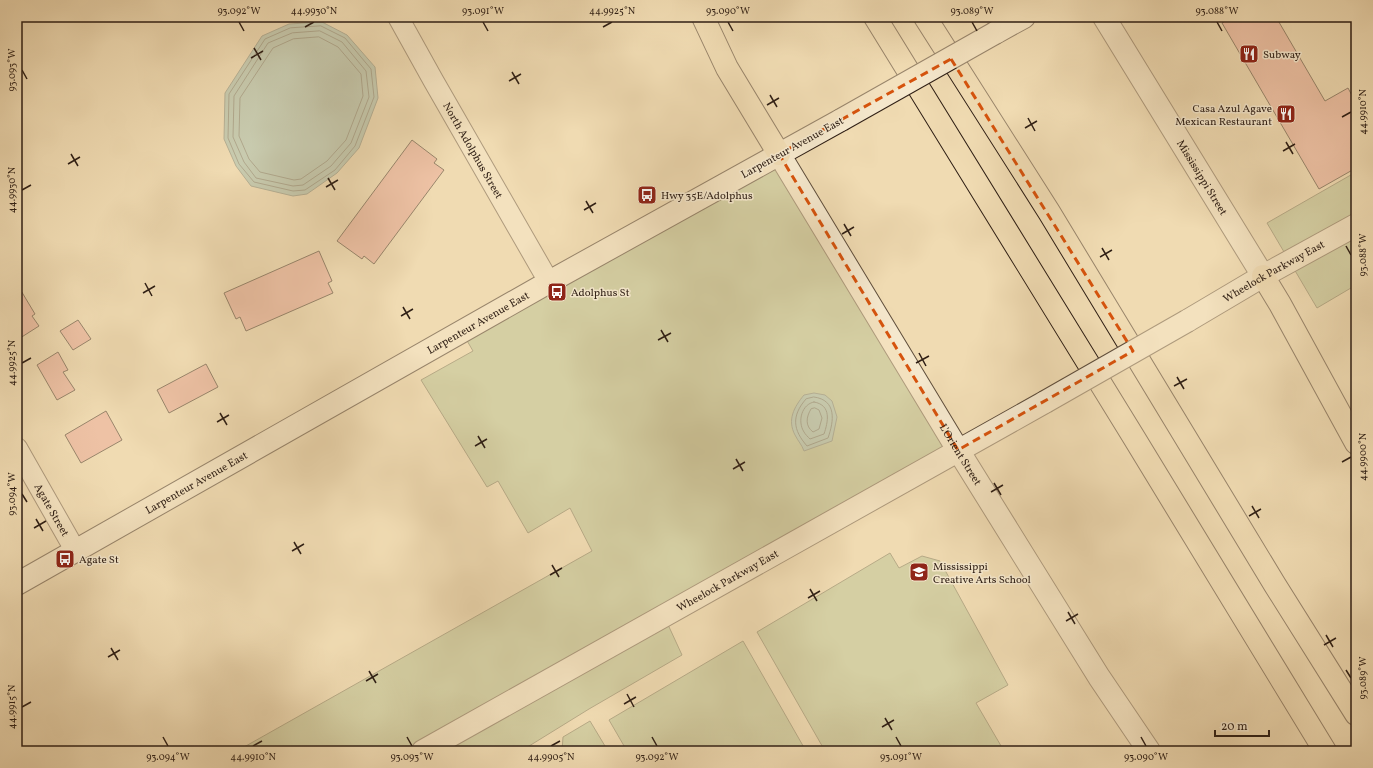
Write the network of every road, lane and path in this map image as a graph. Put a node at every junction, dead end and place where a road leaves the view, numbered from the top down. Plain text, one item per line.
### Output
1 (398, 17) edge
2 (703, 17) edge
3 (875, 17) edge
4 (925, 17) edge
5 (1104, 17) edge
6 (1016, 21) edge
7 (779, 154) junction
8 (1356, 225) edge
9 (1263, 276) junction
10 (549, 282) junction
11 (1356, 443) edge
12 (17, 448) edge
13 (958, 450) junction
14 (75, 550) junction
15 (17, 584) edge
16 (1356, 714) edge
17 (422, 751) edge
18 (1149, 751) edge
19 (1325, 751) edge

1 - 10 street, North Adolphus Street
2 - 7 highway
3 - 19 highway
4 - 16 highway
5 - 9 street, Mississippi Street
6 - 7 street, Larpenteur Avenue East, bridge
7 - 10 street, Larpenteur Avenue East
7 - 13 street, L'Orient Street
8 - 9 street, Wheelock Parkway East
9 - 11 highway
9 - 13 street, Wheelock Parkway East, bridge
10 - 14 street, Larpenteur Avenue East
12 - 14 street, Agate Street
13 - 17 street, Wheelock Parkway East
13 - 18 street, L'Orient Street
14 - 15 street, Larpenteur Avenue East

